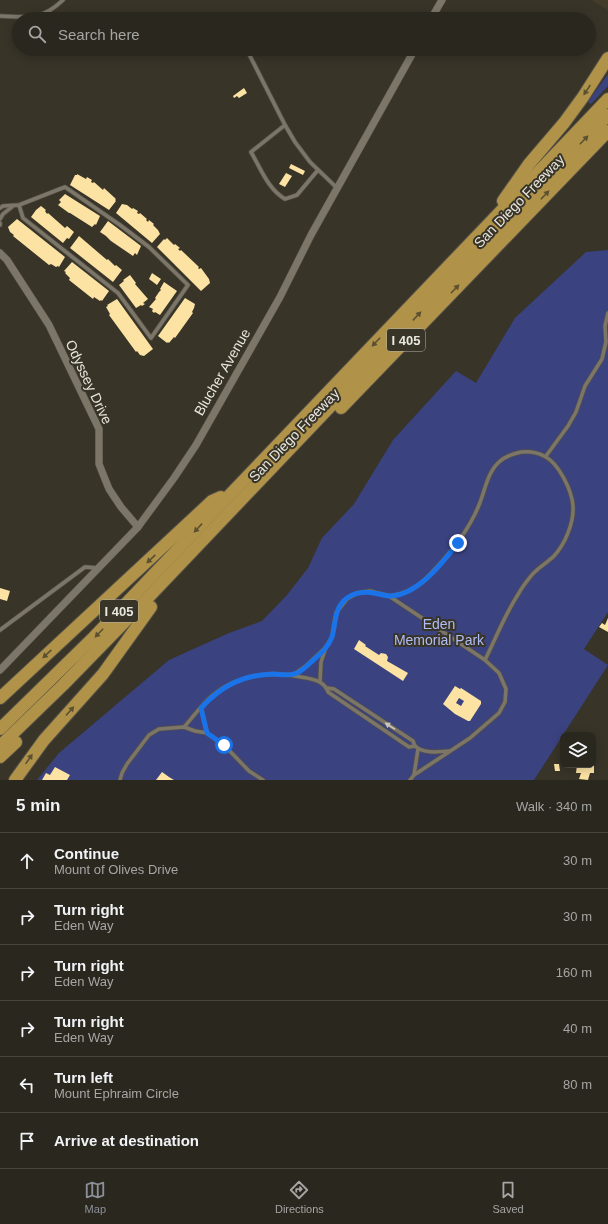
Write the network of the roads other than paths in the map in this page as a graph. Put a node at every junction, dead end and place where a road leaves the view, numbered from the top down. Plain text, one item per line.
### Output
1 (63, 0) edge
2 (442, 0) edge
3 (49, 12) edge
4 (435, 12) edge
5 (0, 16) edge
6 (12, 16) edge
7 (249, 56) edge
8 (410, 56) edge
9 (608, 58) edge
10 (608, 99) edge
11 (608, 115) edge
12 (285, 125) junction
13 (608, 131) edge
14 (318, 170) junction
15 (337, 188) junction
16 (19, 205) junction
17 (12, 206) junction
18 (0, 208) edge
19 (0, 219) edge
20 (481, 234) junction
21 (0, 252) edge
22 (608, 313) edge
23 (606, 353) edge
24 (546, 456) junction
25 (234, 490) junction
26 (138, 527) junction
27 (98, 568) junction
28 (389, 596) junction
29 (151, 607) junction
30 (0, 630) edge
31 (326, 647) junction
32 (485, 660) junction
33 (0, 670) edge
34 (293, 675) junction
35 (320, 681) junction
36 (327, 688) junction
37 (0, 698) edge
38 (201, 708) junction
39 (184, 727) junction
40 (0, 729) edge
41 (207, 733) junction
42 (0, 746) edge
43 (416, 748) junction
44 (450, 751) junction
45 (0, 757) edge
46 (414, 775) junction
47 (16, 780) edge
48 (120, 780) edge
49 (263, 780) edge
50 (410, 780) edge

1 - 3 lane
2 - 4 street
5 - 6 lane
7 - 12 lane
8 - 15 street, Blucher Avenue
9 -> 20 highway
10 - 20 highway
42 -> 11 highway
12 - 14 lane
12 - 14 lane
29 -> 13 highway, San Diego Freeway / I 405
14 - 15 lane
15 - 26 street, Blucher Avenue
16 - 16 lane
16 - 17 lane
17 - 18 lane
17 - 19 lane
20 -> 25 highway, San Diego Freeway / I 405
21 - 26 street, Odyssey Drive
22 - 23 lane
23 - 24 lane
24 - 28 lane
24 - 32 lane
25 -> 37 highway
25 -> 40 highway, San Diego Freeway / I 405
26 - 27 street, Blucher Avenue
27 - 30 lane
27 - 33 street, Blucher Avenue
28 - 31 lane
28 - 32 lane
29 - 45 highway, San Diego Freeway / I 405
47 -> 29 highway
31 - 34 lane
31 - 35 lane
32 - 44 lane
34 - 35 lane
34 - 38 lane
35 - 36 lane
36 - 43 lane
43 -> 36 lane
38 - 39 lane
38 - 41 lane
39 - 41 lane
39 - 48 lane
41 - 49 lane
43 - 44 lane
43 - 46 lane
44 - 46 lane
46 - 50 lane

